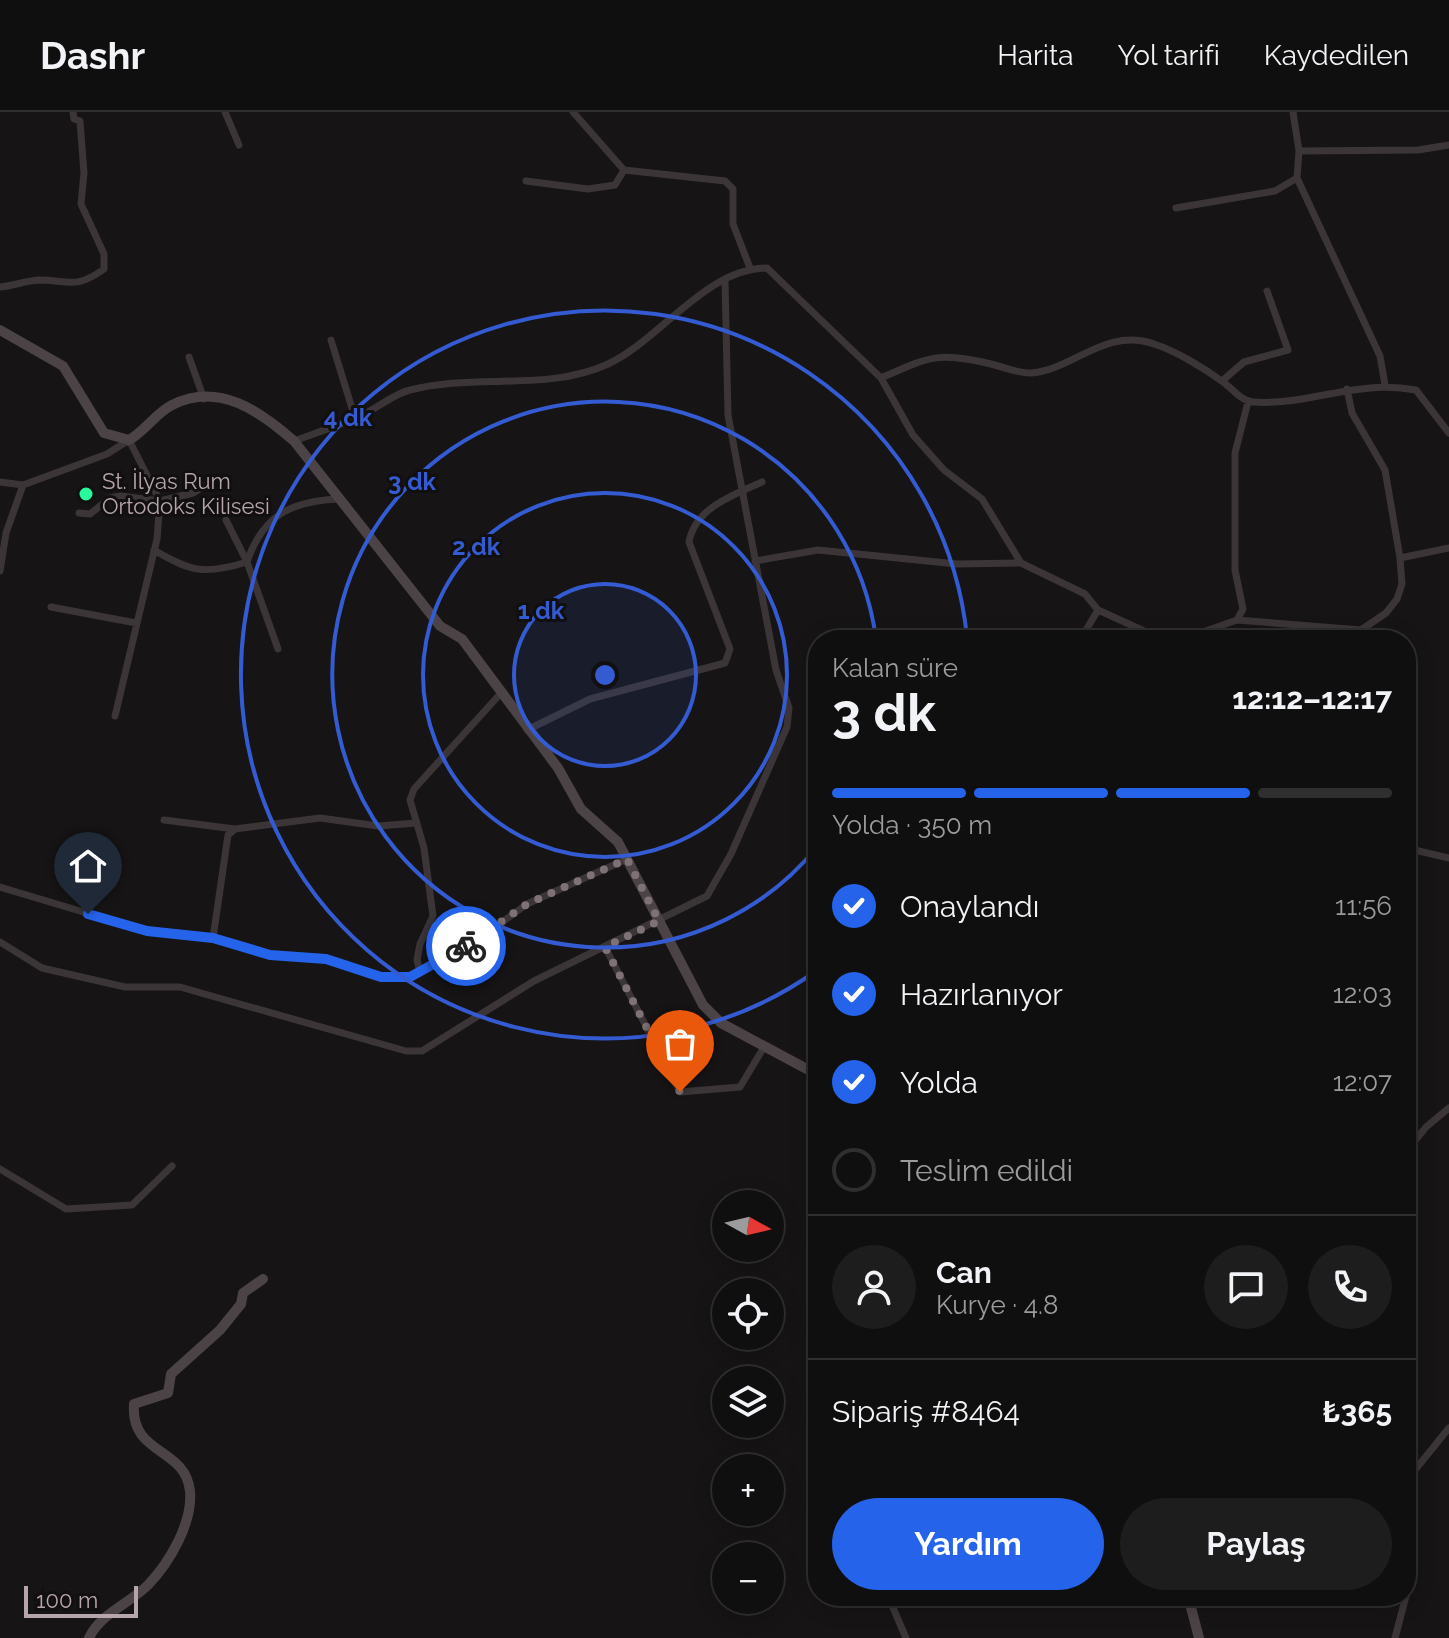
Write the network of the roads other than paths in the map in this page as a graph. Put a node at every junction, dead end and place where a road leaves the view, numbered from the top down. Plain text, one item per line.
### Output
1 (73, 112) edge
2 (225, 112) edge
3 (573, 112) edge
4 (1293, 112) edge
5 (239, 145) dead end
6 (1449, 145) edge
7 (1299, 151) junction
8 (624, 170) junction
9 (1297, 178) junction
10 (526, 181) dead end
11 (1176, 208) dead end
12 (750, 268) junction
13 (725, 281) junction
14 (0, 287) edge
15 (1267, 291) dead end
16 (0, 330) edge
17 (331, 340) dead end
18 (189, 357) dead end
19 (881, 378) junction
20 (1222, 381) junction
21 (1385, 385) junction
22 (1347, 389) junction
23 (204, 399) junction
24 (1248, 402) junction
25 (355, 418) junction
26 (1449, 433) edge
27 (129, 440) junction
28 (294, 441) junction
29 (0, 482) edge
30 (211, 482) dead end
31 (762, 482) dead end
32 (23, 485) junction
33 (742, 491) junction
34 (339, 499) junction
35 (160, 501) junction
36 (79, 513) dead end
37 (226, 520) dead end
38 (1449, 548) edge
39 (154, 550) junction
40 (1400, 558) junction
41 (755, 561) junction
42 (247, 562) junction
43 (1021, 563) junction
44 (0, 571) edge
45 (51, 607) dead end
46 (1098, 610) junction
47 (1237, 620) junction
48 (136, 623) junction
49 (1086, 630) edge
50 (1142, 630) edge
51 (1208, 630) edge
52 (278, 649) dead end
53 (501, 693) junction
54 (115, 716) dead end
55 (527, 730) junction
56 (164, 820) dead end
57 (417, 823) junction
58 (235, 829) junction
59 (1416, 850) edge
60 (1449, 858) edge
61 (627, 859) junction
62 (0, 887) edge
63 (659, 921) junction
64 (213, 938) junction
65 (0, 942) edge
66 (605, 947) junction
67 (420, 972) junction
68 (764, 1047) junction
69 (808, 1070) edge
70 (1449, 1108) edge
71 (1416, 1140) edge
72 (172, 1166) dead end
73 (0, 1169) edge
74 (263, 1279) dead end
75 (1449, 1428) edge
76 (1416, 1469) edge
77 (892, 1606) edge
78 (1191, 1606) edge
79 (1403, 1606) edge
80 (89, 1638) edge
81 (906, 1638) edge
82 (1199, 1638) edge
83 (1395, 1638) edge

1 - 14 street
2 - 5 street
3 - 8 street
4 - 7 street
6 - 7 street
7 - 9 street
8 - 10 street
8 - 12 street
9 - 11 street
9 - 21 street
12 - 13 street
12 - 19 street
13 - 25 street
13 - 33 street
15 - 20 street
16 - 27 street
17 - 25 street
18 - 23 street
19 - 20 street
19 - 43 street
20 - 24 street
21 - 22 street
21 - 26 street
22 - 24 street
22 - 40 street
23 - 27 street
23 - 28 street
24 - 47 street
25 - 28 street
27 - 32 street
27 - 35 street
28 - 34 street
29 - 32 street
30 - 35 street
31 - 33 street
32 - 44 street
33 - 41 street
33 - 55 street
34 - 42 street
34 - 53 street
35 - 36 street
35 - 39 street
37 - 42 street
38 - 40 street
39 - 42 street
39 - 48 street
40 - 47 street
41 - 43 street
41 - 63 street
42 - 52 street
43 - 46 street
45 - 48 street
46 - 49 street
46 - 50 street
47 - 51 street
48 - 54 street
53 - 55 street
53 - 57 street
55 - 61 street
56 - 58 street
57 - 58 street
57 - 67 street
58 - 64 street
59 - 60 street
61 - 63 street
61 - 67 street
62 - 64 street
63 - 66 street
63 - 68 street
64 - 67 street
65 - 66 street
66 - 68 street
68 - 69 street
70 - 71 street
72 - 73 street
74 - 80 street
75 - 76 street
77 - 81 street
78 - 82 street
79 - 83 street

